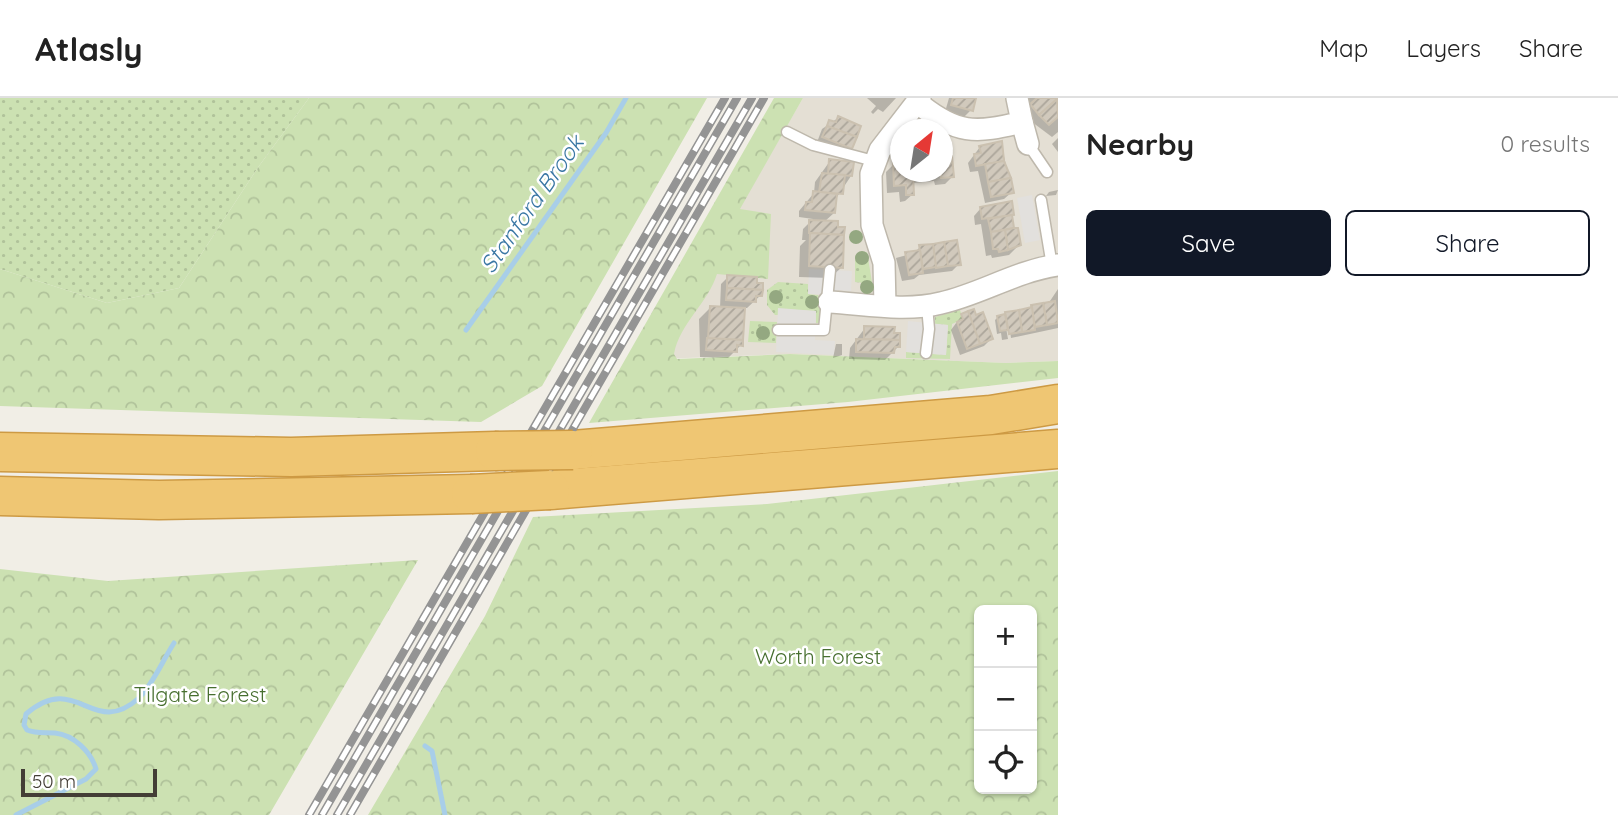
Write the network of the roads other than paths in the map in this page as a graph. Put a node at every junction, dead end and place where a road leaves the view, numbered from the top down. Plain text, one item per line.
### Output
1 (1017, 98) edge
2 (919, 101) edge
3 (1021, 122) junction
4 (787, 132) dead end
5 (1028, 144) joint
6 (874, 161) junction
7 (1047, 172) dead end
8 (1041, 200) dead end
9 (1055, 265) edge
10 (830, 270) dead end
11 (829, 302) junction
12 (885, 306) junction
13 (927, 306) junction
14 (778, 330) dead end
15 (926, 353) dead end
16 (1058, 404) edge
17 (1058, 449) edge
18 (0, 452) edge
19 (0, 496) edge

1 - 3 street
2 - 3 street
2 - 6 street
3 - 5 street
4 - 6 lane
5 - 7 lane
6 - 12 street
8 - 9 lane
9 - 13 street
10 - 11 lane
11 - 12 street
11 - 14 lane
12 - 13 street
13 - 15 lane
16 - 18 highway, bridge
17 - 19 highway, bridge

